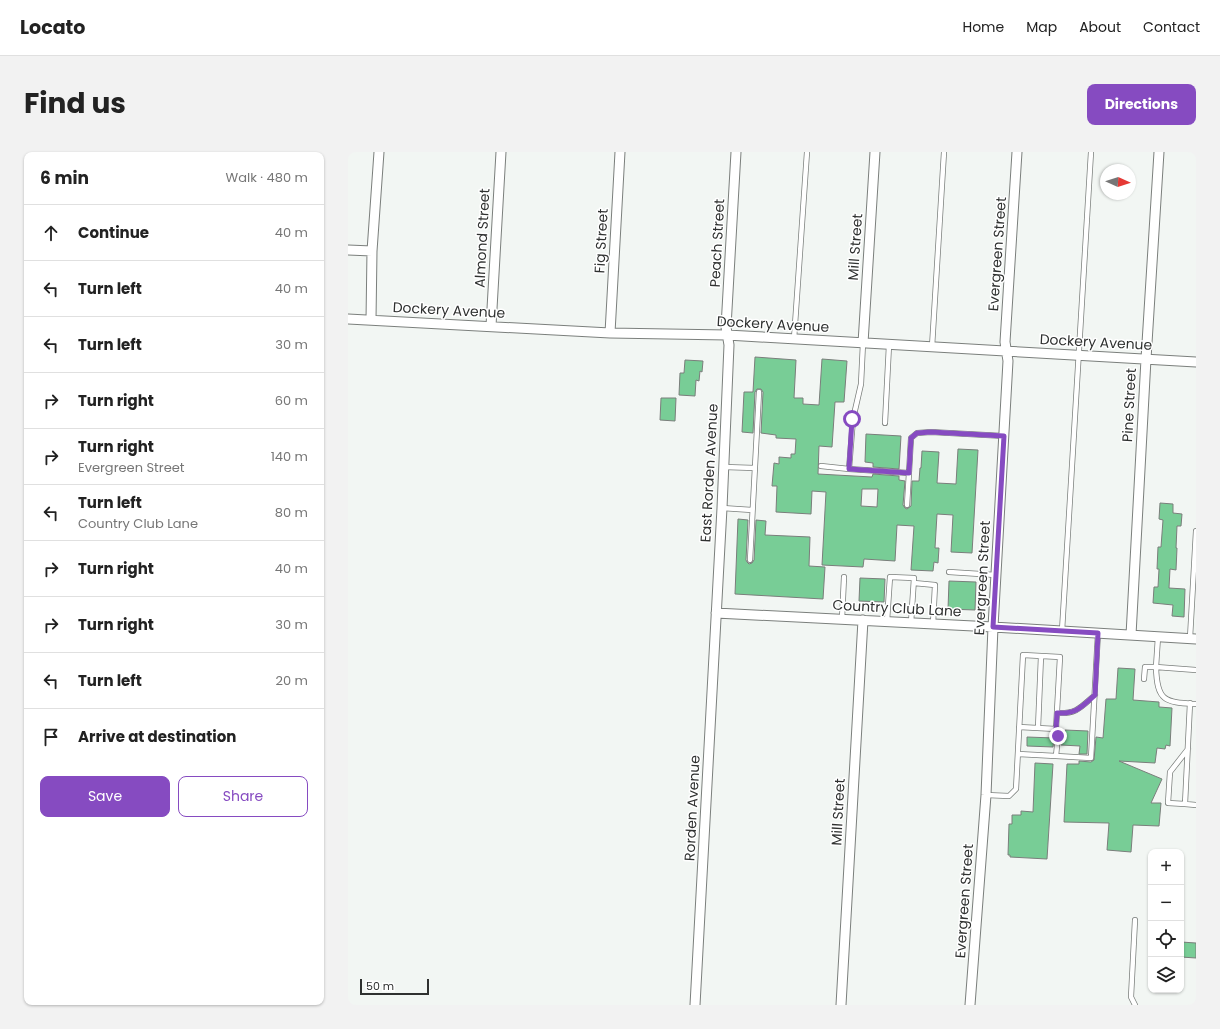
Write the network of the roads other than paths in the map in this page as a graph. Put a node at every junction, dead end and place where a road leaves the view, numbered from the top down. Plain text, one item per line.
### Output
1 (379, 152) edge
2 (501, 152) edge
3 (620, 152) edge
4 (736, 152) edge
5 (807, 152) edge
6 (875, 152) edge
7 (944, 152) edge
8 (1018, 152) edge
9 (1091, 152) edge
10 (1159, 152) edge
11 (348, 250) edge
12 (372, 251) junction
13 (348, 319) edge
14 (371, 320) junction
15 (491, 326) junction
16 (610, 332) junction
17 (727, 335) junction
18 (794, 339) junction
19 (863, 343) junction
20 (889, 345) junction
21 (932, 347) junction
22 (1006, 351) junction
23 (1078, 355) junction
24 (1146, 359) junction
25 (1196, 362) edge
26 (759, 392) dead end
27 (885, 422) dead end
28 (1004, 436) junction
29 (821, 466) dead end
30 (724, 467) junction
31 (755, 468) junction
32 (849, 469) junction
33 (909, 473) junction
34 (907, 505) dead end
35 (722, 508) junction
36 (752, 510) junction
37 (1196, 531) edge
38 (750, 560) dead end
39 (949, 572) dead end
40 (996, 575) junction
41 (844, 577) dead end
42 (914, 583) junction
43 (716, 613) junction
44 (842, 619) junction
45 (863, 620) junction
46 (887, 621) junction
47 (911, 623) junction
48 (933, 624) junction
49 (993, 627) junction
50 (1062, 631) junction
51 (1098, 633) junction
52 (1131, 635) junction
53 (1158, 637) junction
54 (1193, 639) edge
55 (1041, 656) junction
56 (1156, 667) junction
57 (1196, 670) edge
58 (1144, 679) dead end
59 (1095, 695) junction
60 (1190, 703) junction
61 (1196, 704) edge
62 (1057, 713) junction
63 (1019, 727) junction
64 (1038, 728) junction
65 (1056, 729) junction
66 (1188, 749) junction
67 (1018, 754) junction
68 (1056, 756) junction
69 (986, 795) junction
70 (1185, 804) junction
71 (1196, 805) edge
72 (1134, 920) dead end
73 (695, 1005) edge
74 (841, 1005) edge
75 (970, 1005) edge
76 (1135, 1005) edge

1 - 12 street
2 - 15 street, Almond Street
3 - 16 street, Fig Street
4 - 17 street, Peach Street
5 - 18 lane
6 - 19 street, Mill Street
7 - 21 lane
8 - 22 street, Evergreen Street
9 - 23 lane
10 - 24 street, Pine Street
11 - 12 street
12 - 14 street
13 - 14 street, Dockery Avenue
14 - 15 street, Dockery Avenue
15 - 16 street, Dockery Avenue
16 - 17 street, Dockery Avenue
17 - 18 street, Dockery Avenue
17 - 30 street, East Rorden Avenue
18 - 19 street, Dockery Avenue
19 - 20 street, Dockery Avenue
19 - 32 lane
20 - 21 street, Dockery Avenue
20 - 27 lane
21 - 22 street, Dockery Avenue
22 - 23 street, Dockery Avenue
22 - 28 street, Evergreen Street
23 - 24 street, Dockery Avenue
23 - 50 lane
24 - 25 street, Dockery Avenue
24 - 52 street, Pine Street
26 - 31 lane
28 - 33 lane
28 - 40 street, Evergreen Street
29 - 32 lane
30 - 31 lane
30 - 35 street, East Rorden Avenue
31 - 36 lane
32 - 33 lane
33 - 34 lane
35 - 36 lane
35 - 43 street, East Rorden Avenue
36 - 38 lane
37 - 54 lane
39 - 40 lane
40 - 49 street, Evergreen Street
41 - 44 lane
42 - 46 lane
42 - 47 lane
42 - 48 lane
43 - 44 street, Country Club Lane
43 - 73 street, Rorden Avenue
44 - 45 street, Country Club Lane
45 - 46 street, Country Club Lane
45 - 74 street, Mill Street
46 - 47 street, Country Club Lane
47 - 48 street, Country Club Lane
48 - 49 street, Country Club Lane
49 - 50 street, Country Club Lane
49 - 69 street, Evergreen Street
50 - 51 street, Country Club Lane
51 - 52 street, Country Club Lane
51 - 59 lane
52 - 53 street, Country Club Lane
53 - 54 street, Country Club Lane
53 - 56 lane
55 - 62 lane
55 - 63 lane
55 - 64 lane
56 - 57 lane
56 - 58 lane
56 - 60 lane
59 - 62 lane
59 - 68 lane
60 - 61 lane
60 - 66 lane
62 - 65 lane
63 - 64 lane
63 - 67 lane
64 - 65 lane
65 - 68 lane
66 - 70 lane
66 - 70 lane
67 - 68 lane
67 - 69 lane
69 - 75 street, Evergreen Street
70 - 71 lane
72 - 76 lane

